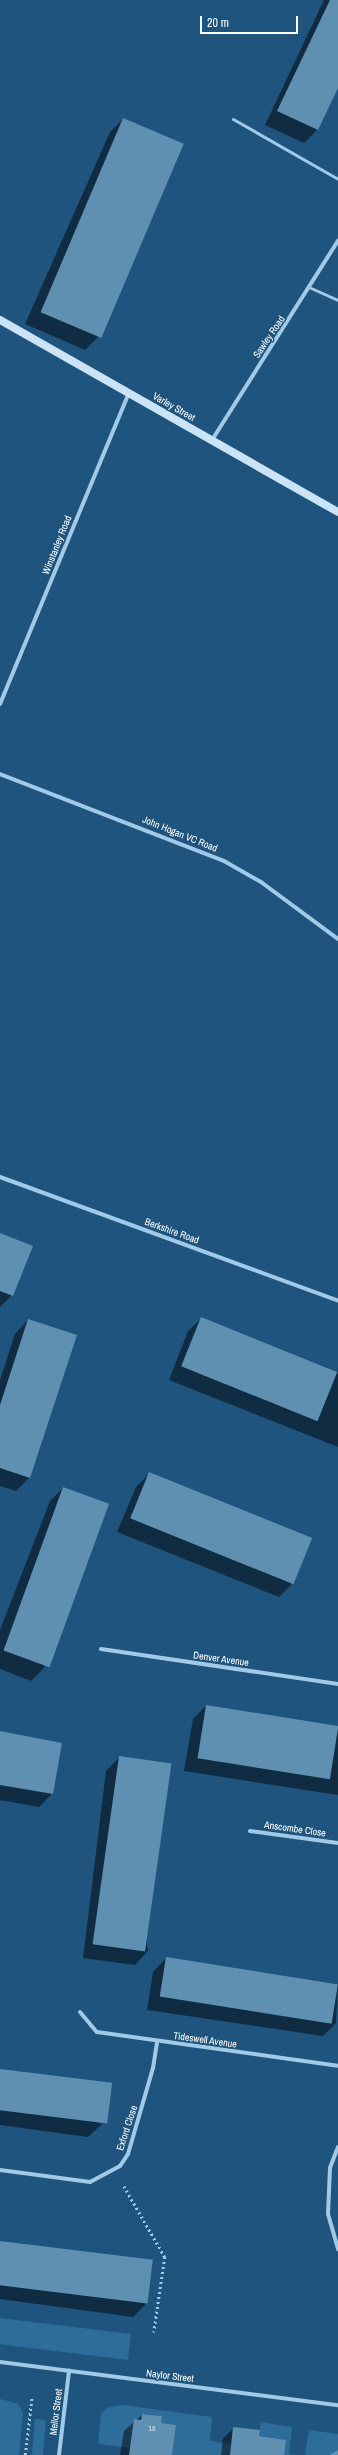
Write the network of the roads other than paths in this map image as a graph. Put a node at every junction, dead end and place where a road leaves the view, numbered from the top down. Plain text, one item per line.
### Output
1 (233, 119) dead end
2 (338, 179) edge
3 (338, 241) edge
4 (311, 288) junction
5 (338, 300) edge
6 (0, 320) edge
7 (129, 393) junction
8 (212, 441) junction
9 (338, 512) edge
10 (0, 704) edge
11 (0, 774) edge
12 (338, 939) edge
13 (0, 1177) edge
14 (338, 1301) edge
15 (101, 1649) dead end
16 (338, 1684) edge
17 (250, 1831) dead end
18 (338, 1843) edge
19 (80, 2012) dead end
20 (157, 2042) junction
21 (338, 2066) edge
22 (338, 2147) edge
23 (0, 2170) edge
24 (338, 2250) edge
25 (0, 2362) edge
26 (69, 2371) junction
27 (338, 2405) edge
28 (58, 2455) edge

1 - 2 lane
3 - 4 street, Sawley Road
4 - 5 lane
4 - 8 street, Sawley Road
6 - 7 street, Varley Street
7 - 8 street, Varley Street
7 - 10 street, Winstanley Road
8 - 9 street, Varley Street
11 - 12 street, John Hogan VC Road
13 - 14 street, Berkshire Road
15 - 16 street, Denver Avenue
17 - 18 street, Anscombe Close
19 - 20 street, Tideswell Avenue
20 - 21 street, Tideswell Avenue
20 - 23 street, Exford Close
22 - 24 street
25 - 26 street, Naylor Street
26 - 27 street, Naylor Street
26 - 28 street, Mellor Street

